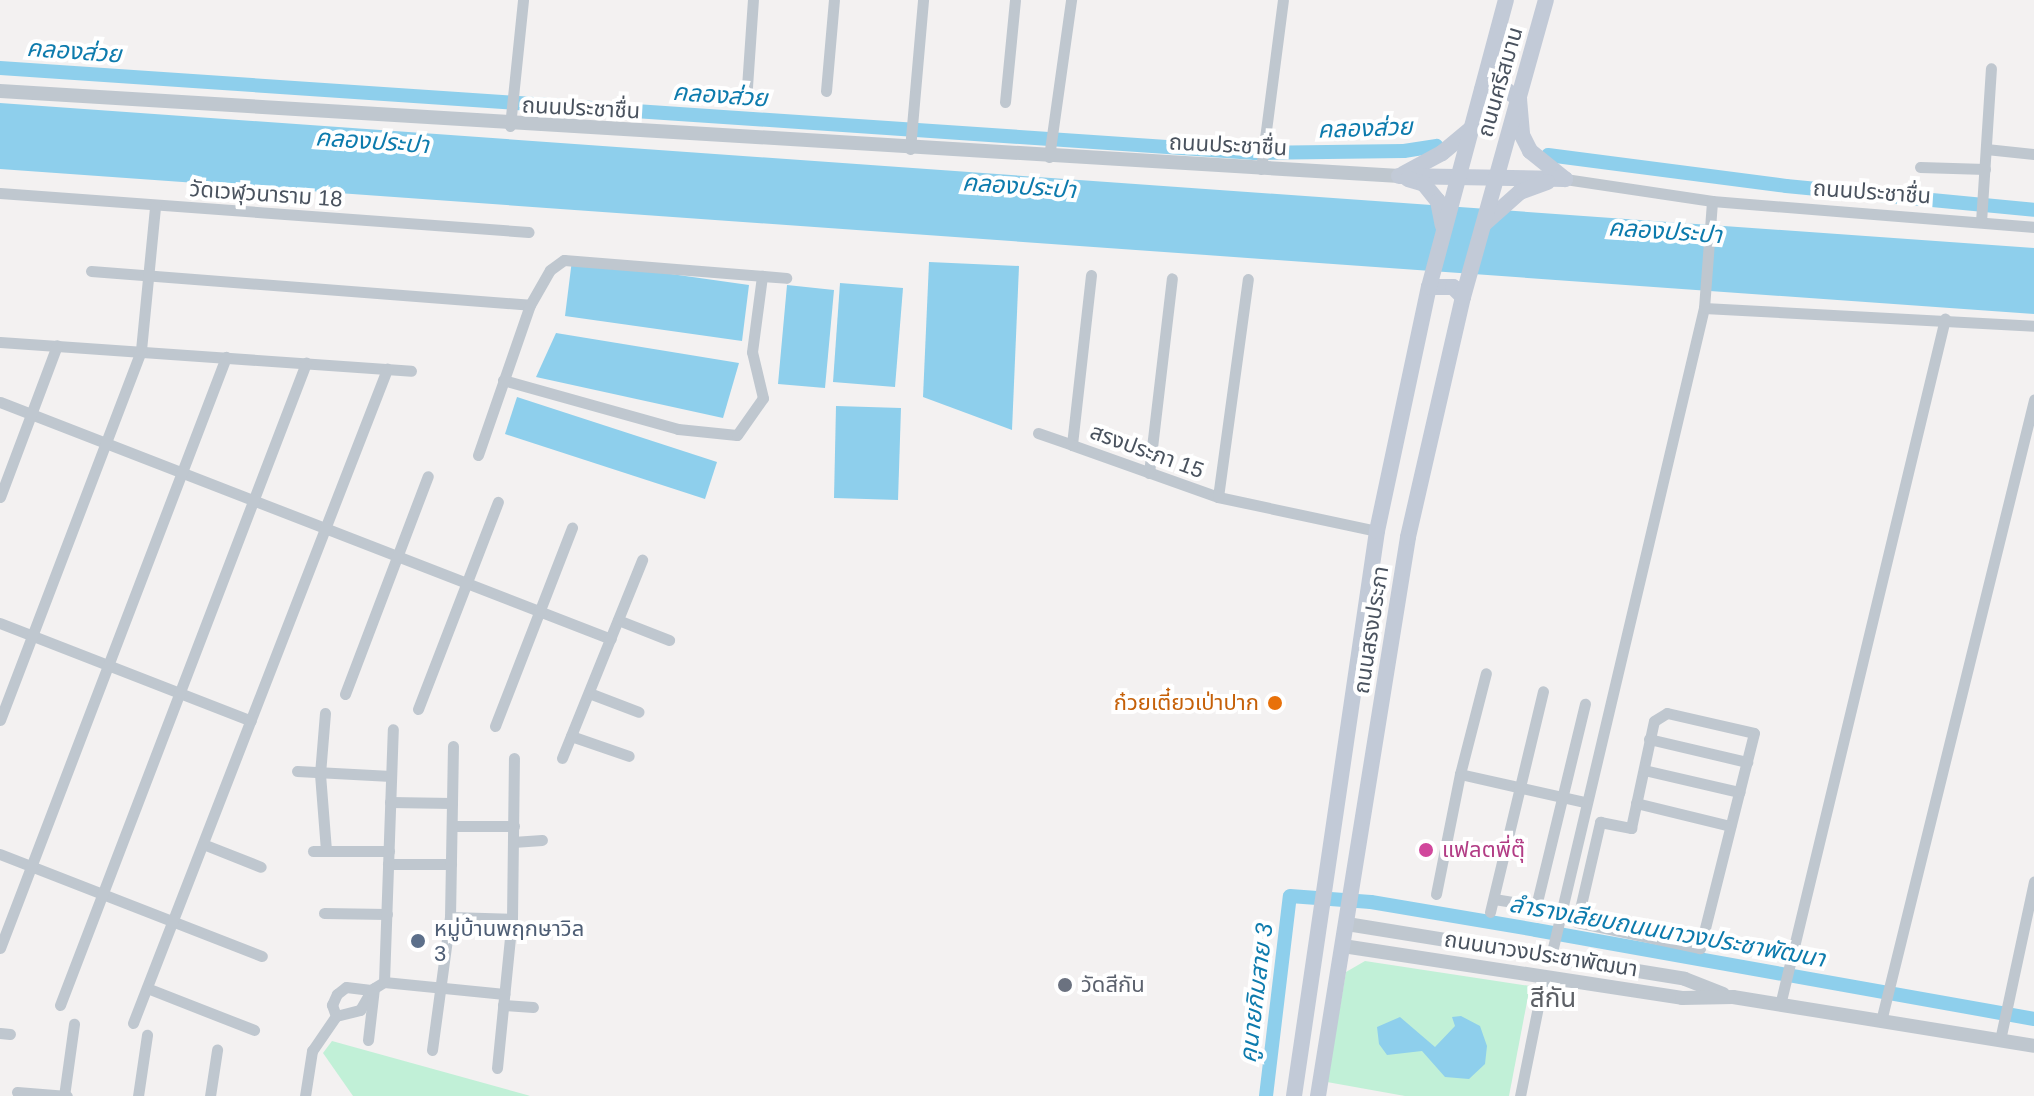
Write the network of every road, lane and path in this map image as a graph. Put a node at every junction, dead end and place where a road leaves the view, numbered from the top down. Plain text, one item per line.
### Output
1 (523, 0) edge
2 (753, 0) edge
3 (834, 0) edge
4 (923, 0) edge
5 (1015, 0) edge
6 (1071, 0) edge
7 (1283, 0) edge
8 (1506, 0) edge
9 (1546, 0) edge
10 (1991, 68) dead end
11 (747, 87) dead end
12 (1482, 90) junction
13 (0, 91) edge
14 (826, 91) dead end
15 (1519, 99) junction
16 (1005, 102) dead end
17 (510, 126) junction
18 (1471, 129) junction
19 (911, 146) junction
20 (1986, 149) junction
21 (1049, 151) junction
22 (2034, 154) edge
23 (1262, 158) junction
24 (1920, 167) dead end
25 (1985, 169) junction
26 (1459, 175) junction
27 (1399, 176) junction
28 (1496, 176) junction
29 (1565, 179) junction
30 (0, 193) edge
31 (1444, 201) junction
32 (1712, 201) junction
33 (155, 206) junction
34 (1494, 206) junction
35 (1981, 218) junction
36 (2034, 227) edge
37 (529, 232) dead end
38 (91, 271) dead end
39 (149, 275) junction
40 (1091, 275) dead end
41 (762, 276) junction
42 (786, 278) dead end
43 (1172, 278) dead end
44 (1248, 279) dead end
45 (1431, 280) junction
46 (1463, 297) junction
47 (530, 305) junction
48 (1704, 308) junction
49 (1945, 319) junction
50 (2034, 326) edge
51 (0, 342) edge
52 (57, 345) junction
53 (141, 350) junction
54 (226, 357) junction
55 (306, 363) junction
56 (387, 369) junction
57 (411, 371) dead end
58 (503, 380) junction
59 (2034, 400) edge
60 (0, 402) edge
61 (32, 415) junction
62 (1038, 433) dead end
63 (107, 444) junction
64 (1072, 445) junction
65 (478, 455) dead end
66 (181, 472) junction
67 (1149, 473) junction
68 (428, 476) dead end
69 (0, 497) edge
70 (1218, 497) junction
71 (254, 501) junction
72 (498, 502) dead end
73 (572, 527) dead end
74 (325, 528) junction
75 (1377, 531) junction
76 (397, 558) junction
77 (642, 560) dead end
78 (467, 583) junction
79 (539, 611) junction
80 (618, 620) junction
81 (0, 623) edge
82 (33, 636) junction
83 (611, 639) junction
84 (669, 640) dead end
85 (106, 664) junction
86 (1486, 673) dead end
87 (1543, 691) dead end
88 (179, 693) junction
89 (589, 693) junction
90 (345, 694) dead end
91 (1585, 704) dead end
92 (418, 709) dead end
93 (639, 712) dead end
94 (325, 713) dead end
95 (1350, 715) junction
96 (1379, 718) junction
97 (0, 720) edge
98 (251, 721) junction
99 (495, 726) dead end
100 (393, 729) dead end
101 (571, 736) junction
102 (1649, 739) junction
103 (453, 746) dead end
104 (629, 756) dead end
105 (514, 758) dead end
106 (562, 758) dead end
107 (1747, 762) junction
108 (1644, 770) junction
109 (297, 771) dead end
110 (320, 774) junction
111 (1460, 774) junction
112 (391, 776) junction
113 (1521, 787) junction
114 (1739, 792) junction
115 (1563, 796) junction
116 (390, 802) junction
117 (1584, 802) junction
118 (452, 803) junction
119 (1636, 803) junction
120 (452, 826) junction
121 (514, 826) junction
122 (1730, 826) junction
123 (542, 840) dead end
124 (513, 842) junction
125 (203, 844) junction
126 (313, 851) dead end
127 (326, 851) junction
128 (389, 851) junction
129 (0, 854) edge
130 (388, 864) junction
131 (451, 864) junction
132 (32, 866) junction
133 (261, 867) dead end
134 (2034, 882) edge
135 (1436, 894) dead end
136 (100, 897) junction
137 (1494, 899) junction
138 (1490, 912) dead end
139 (324, 913) dead end
140 (387, 914) junction
141 (1323, 914) junction
142 (1348, 916) junction
143 (450, 917) junction
144 (173, 922) junction
145 (511, 925) junction
146 (542, 932) dead end
147 (1319, 942) junction
148 (1343, 946) junction
149 (0, 948) edge
150 (262, 956) dead end
151 (1551, 956) junction
152 (1544, 977) junction
153 (377, 987) junction
154 (147, 988) junction
155 (441, 990) junction
156 (1733, 997) junction
157 (504, 999) junction
158 (60, 1005) dead end
159 (1780, 1005) junction
160 (533, 1007) dead end
161 (333, 1020) junction
162 (1881, 1021) junction
163 (133, 1023) dead end
164 (74, 1024) dead end
165 (254, 1030) dead end
166 (147, 1035) dead end
167 (368, 1040) dead end
168 (2000, 1040) junction
169 (2034, 1046) edge
170 (217, 1050) dead end
171 (432, 1050) dead end
172 (497, 1068) dead end
173 (17, 1092) dead end
174 (1323, 1095) edge
175 (66, 1096) edge
176 (138, 1096) edge
177 (210, 1096) edge
178 (305, 1096) edge
179 (1294, 1096) edge
180 (1520, 1096) edge

1 - 17 street
2 - 11 street
3 - 14 street
4 - 19 street
5 - 16 street
6 - 21 street
7 - 23 street
8 - 12 main road, ถนนศรีสมาน
9 - 15 main road, ถนนศรีสมาน
10 - 20 street
12 - 15 main road
12 - 18 main road, ถนนศรีสมาน
13 - 17 street, ถนนประชาชื่น
15 - 28 main road, ถนนศรีสมาน
15 - 29 main road
17 - 19 street, ถนนประชาชื่น
18 - 26 main road, ถนนศรีสมาน
18 - 27 main road
19 - 21 street, ถนนประชาชื่น
20 - 22 street
20 - 25 street
21 - 23 street, ถนนประชาชื่น
23 - 27 street, ถนนประชาชื่น
24 - 25 street
25 - 35 street
26 - 27 main road
26 - 28 main road
26 - 31 main road
27 - 31 main road
28 - 29 main road
28 - 34 main road, ถนนสรงประภา
29 - 32 street, ถนนประชาชื่น
29 - 34 main road
30 - 33 street, วัดเวฬุวนาราม 18
31 - 45 main road, ถนนสรงประภา
32 - 35 street, ถนนประชาชื่น
32 - 48 street
33 - 37 street, วัดเวฬุวนาราม 18
33 - 39 street
34 - 46 main road, ถนนสรงประภา
35 - 36 street, ถนนประชาชื่น
38 - 39 street
39 - 47 street
39 - 53 street
40 - 64 street, สรงประภา 15
41 - 42 street
41 - 47 street
41 - 58 street
43 - 67 street
44 - 70 street
45 - 46 main road
45 - 75 main road, ถนนสรงประภา
46 - 96 main road, ถนนสรงประภา
47 - 58 street
48 - 49 street
48 - 117 street
49 - 50 street
49 - 159 street
51 - 52 street
52 - 53 street
52 - 61 street
53 - 54 street
53 - 63 street
54 - 55 street
54 - 66 street
55 - 56 street
55 - 71 street
56 - 57 street
56 - 74 street
58 - 65 street
59 - 162 street
60 - 61 street
61 - 63 street
61 - 69 street
62 - 64 street
63 - 66 street
63 - 82 street
64 - 67 street, สรงประภา 15
66 - 71 street
66 - 85 street
67 - 70 street, สรงประภา 15
68 - 76 street
70 - 75 street, สรงประภา 15
71 - 74 street
71 - 88 street
72 - 78 street
73 - 79 street
74 - 76 street
74 - 98 street
75 - 95 main road, ถนนสรงประภา
76 - 78 street
76 - 90 street
77 - 80 street
78 - 79 street
78 - 92 street
79 - 83 street
79 - 99 street
80 - 83 street
80 - 84 street
81 - 82 street
82 - 85 street
82 - 97 street
83 - 89 street
85 - 88 street
85 - 132 street
86 - 111 street
87 - 113 street
88 - 98 street
88 - 136 street
89 - 93 street
89 - 101 street
91 - 115 street
94 - 110 street
95 - 96 main road
95 - 141 main road, ถนนสรงประภา
96 - 142 main road, ถนนสรงประภา
98 - 125 street
100 - 112 street
101 - 104 street
101 - 106 street
102 - 107 street
102 - 107 street
102 - 108 street
103 - 118 street
105 - 121 street
107 - 114 street
108 - 114 street
108 - 119 street
109 - 110 street
110 - 112 street
110 - 127 street
111 - 113 street
111 - 135 street
112 - 116 street
113 - 115 street
113 - 137 street
114 - 122 street
115 - 117 street
115 - 137 street
116 - 118 street
116 - 128 street
117 - 151 street
118 - 120 street
119 - 122 street
119 - 122 street
120 - 121 street
120 - 131 street
121 - 124 street
123 - 124 street
124 - 145 street
125 - 133 street
125 - 144 street
126 - 127 street
127 - 128 street
128 - 130 street
129 - 132 street
130 - 131 street
130 - 140 street
131 - 143 street
132 - 136 street
132 - 149 street
134 - 168 street
136 - 144 street
136 - 158 street
137 - 138 street
139 - 140 street
140 - 153 street
141 - 142 main road
141 - 147 main road, ถนนสรงประภา
142 - 148 main road, ถนนสรงประภา
142 - 151 street, ถนนนาวงประชาพัฒนา
143 - 145 street
143 - 155 street
144 - 150 street
144 - 154 street
145 - 146 street
145 - 157 street
147 - 148 main road
147 - 179 main road, ถนนสรงประภา
148 - 152 street, ถนนนาวงประชาพัฒนา
148 - 174 main road, ถนนสรงประภา
151 - 156 street, ถนนนาวงประชาพัฒนา
152 - 156 street, ถนนนาวงประชาพัฒนา
152 - 180 street
153 - 155 street
153 - 161 street
153 - 161 street
153 - 167 street
154 - 163 street
154 - 165 street
155 - 157 street
155 - 171 street
156 - 159 street, ถนนนาวงประชาพัฒนา
157 - 160 street
157 - 172 street
159 - 162 street, ถนนนาวงประชาพัฒนา
161 - 178 street
162 - 168 street, ถนนนาวงประชาพัฒนา
164 - 175 street
166 - 176 street
168 - 169 street, ถนนนาวงประชาพัฒนา
170 - 177 street
173 - 175 street

